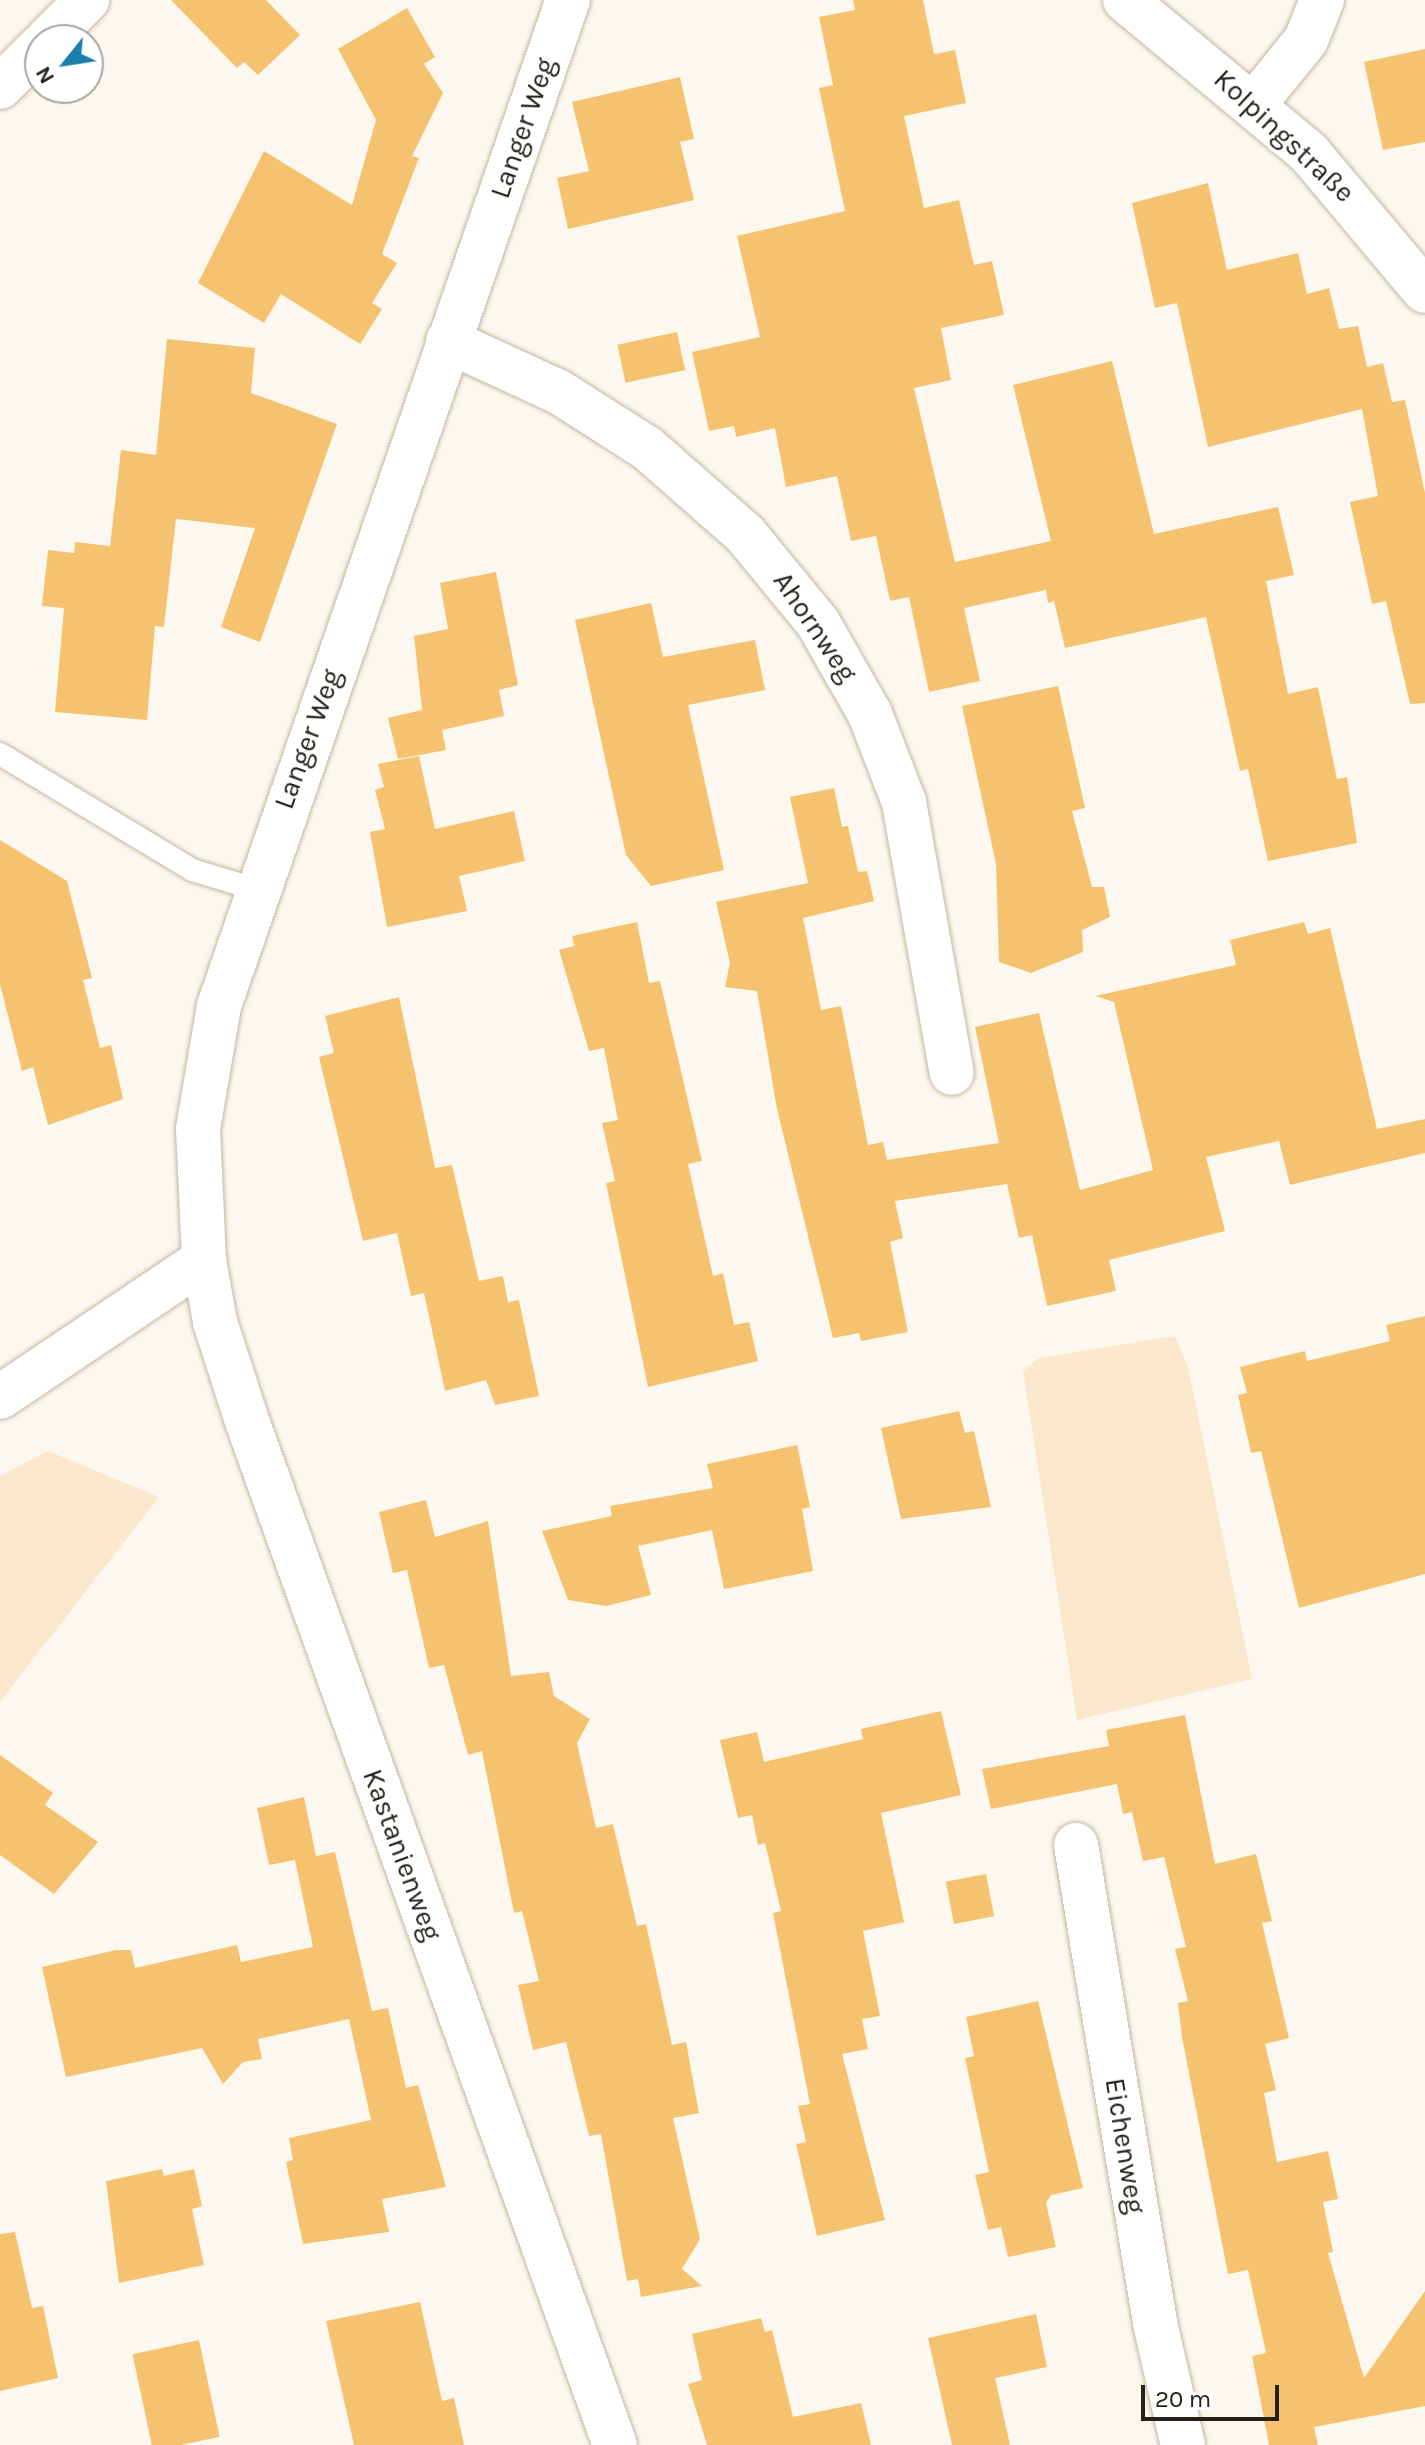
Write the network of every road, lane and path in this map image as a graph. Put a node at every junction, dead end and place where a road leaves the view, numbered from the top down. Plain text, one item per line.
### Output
1 (87, 0) edge
2 (568, 0) edge
3 (1125, 0) edge
4 (1322, 0) edge
5 (63, 24) edge
6 (24, 63) edge
7 (0, 87) edge
8 (1255, 103) junction
9 (1425, 291) edge
10 (448, 341) junction
11 (0, 754) edge
12 (255, 889) junction
13 (952, 1073) dead end
14 (204, 1260) junction
15 (0, 1397) edge
16 (1076, 1845) dead end
17 (615, 2445) edge
18 (1183, 2445) edge

1 - 5 street
2 - 10 street, Langer Weg
3 - 8 street, Kolpingstraße
4 - 8 street
6 - 7 street
8 - 9 street, Kolpingstraße
10 - 12 street, Langer Weg
10 - 13 street, Ahornweg
11 - 12 lane
12 - 14 street, Langer Weg
14 - 15 street
14 - 17 street, Kastanienweg
16 - 18 street, Eichenweg

